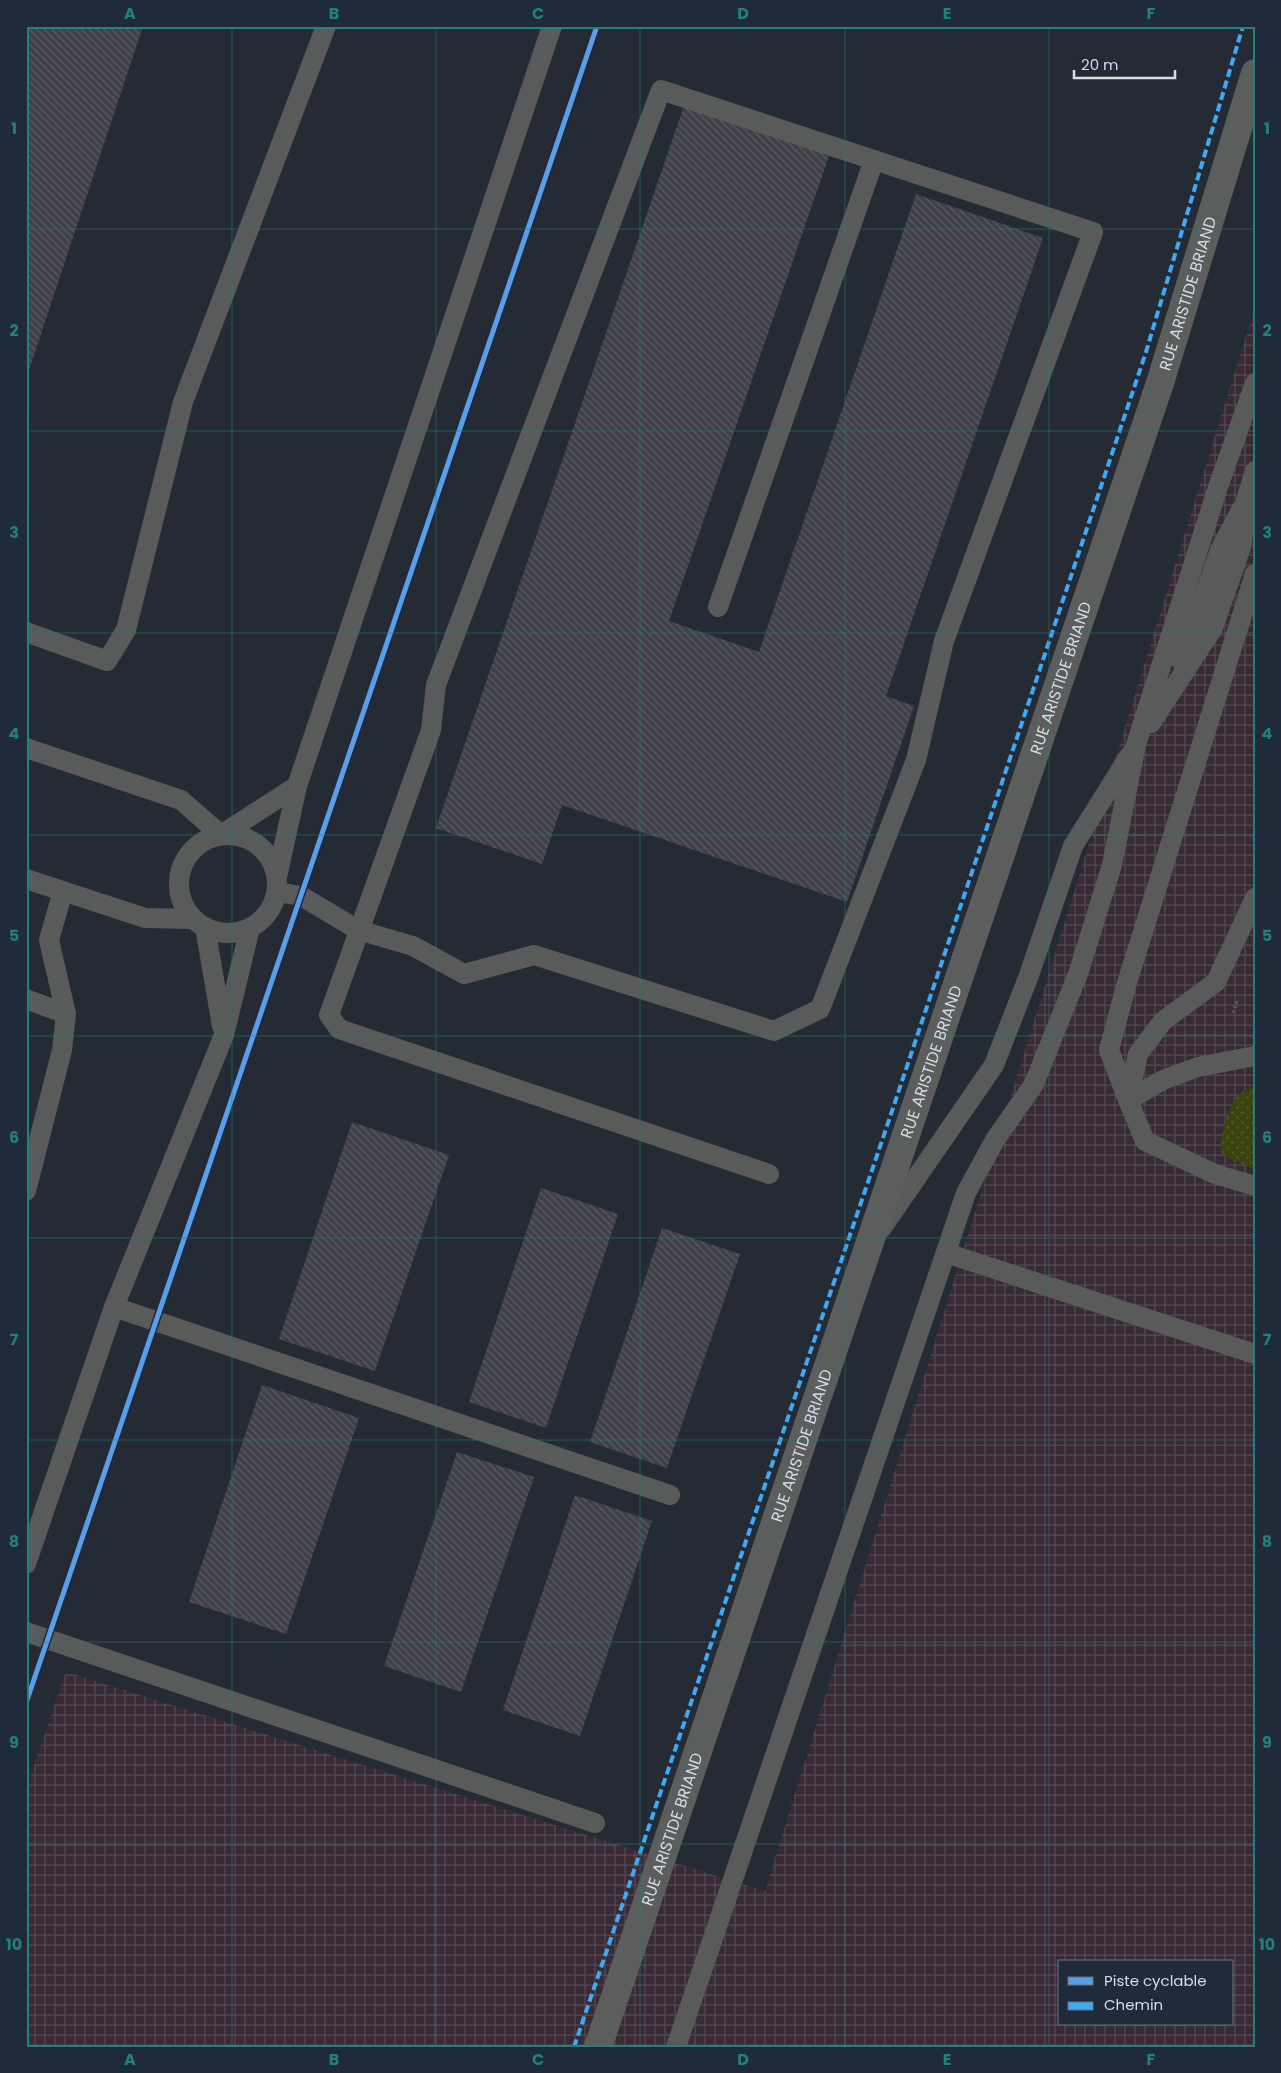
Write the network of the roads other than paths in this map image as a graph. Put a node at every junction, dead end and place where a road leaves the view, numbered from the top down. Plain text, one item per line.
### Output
1 (326, 26) edge
2 (552, 26) edge
3 (1255, 73) edge
4 (874, 160) junction
5 (1255, 383) edge
6 (1255, 472) edge
7 (1255, 574) edge
8 (718, 607) dead end
9 (26, 632) edge
10 (1136, 744) junction
11 (26, 748) edge
12 (297, 786) junction
13 (220, 835) junction
14 (26, 879) edge
15 (277, 884) junction
16 (63, 891) junction
17 (1255, 898) edge
18 (199, 923) junction
19 (250, 928) junction
20 (358, 930) junction
21 (26, 1000) edge
22 (66, 1014) junction
23 (224, 1036) junction
24 (1255, 1056) edge
25 (1128, 1100) junction
26 (769, 1174) dead end
27 (1255, 1186) edge
28 (26, 1191) edge
29 (869, 1247) junction
30 (946, 1253) junction
31 (114, 1307) junction
32 (1255, 1354) edge
33 (670, 1495) dead end
34 (26, 1564) edge
35 (26, 1632) edge
36 (595, 1823) dead end
37 (598, 2047) edge
38 (676, 2047) edge

1 - 9 lane
2 - 12 lane
3 - 29 main road, RUE ARISTIDE BRIAND
4 - 8 lane
4 - 20 lane
4 - 20 lane
5 - 10 lane
6 - 10 lane
7 - 25 lane
10 - 29 lane
10 - 30 lane
11 - 13 lane
12 - 13 lane
12 - 15 lane
13 - 15 lane
13 - 18 lane
14 - 16 lane
15 - 19 lane
15 - 20 lane
16 - 18 lane
16 - 22 lane
17 - 25 lane
18 - 19 lane
18 - 23 lane
19 - 23 lane
20 - 26 lane
21 - 22 lane
22 - 28 lane
23 - 31 lane
24 - 25 lane
25 - 27 lane
29 - 37 main road, RUE ARISTIDE BRIAND
30 - 32 lane
30 - 38 lane
31 - 33 lane
31 - 34 lane
35 - 36 lane

